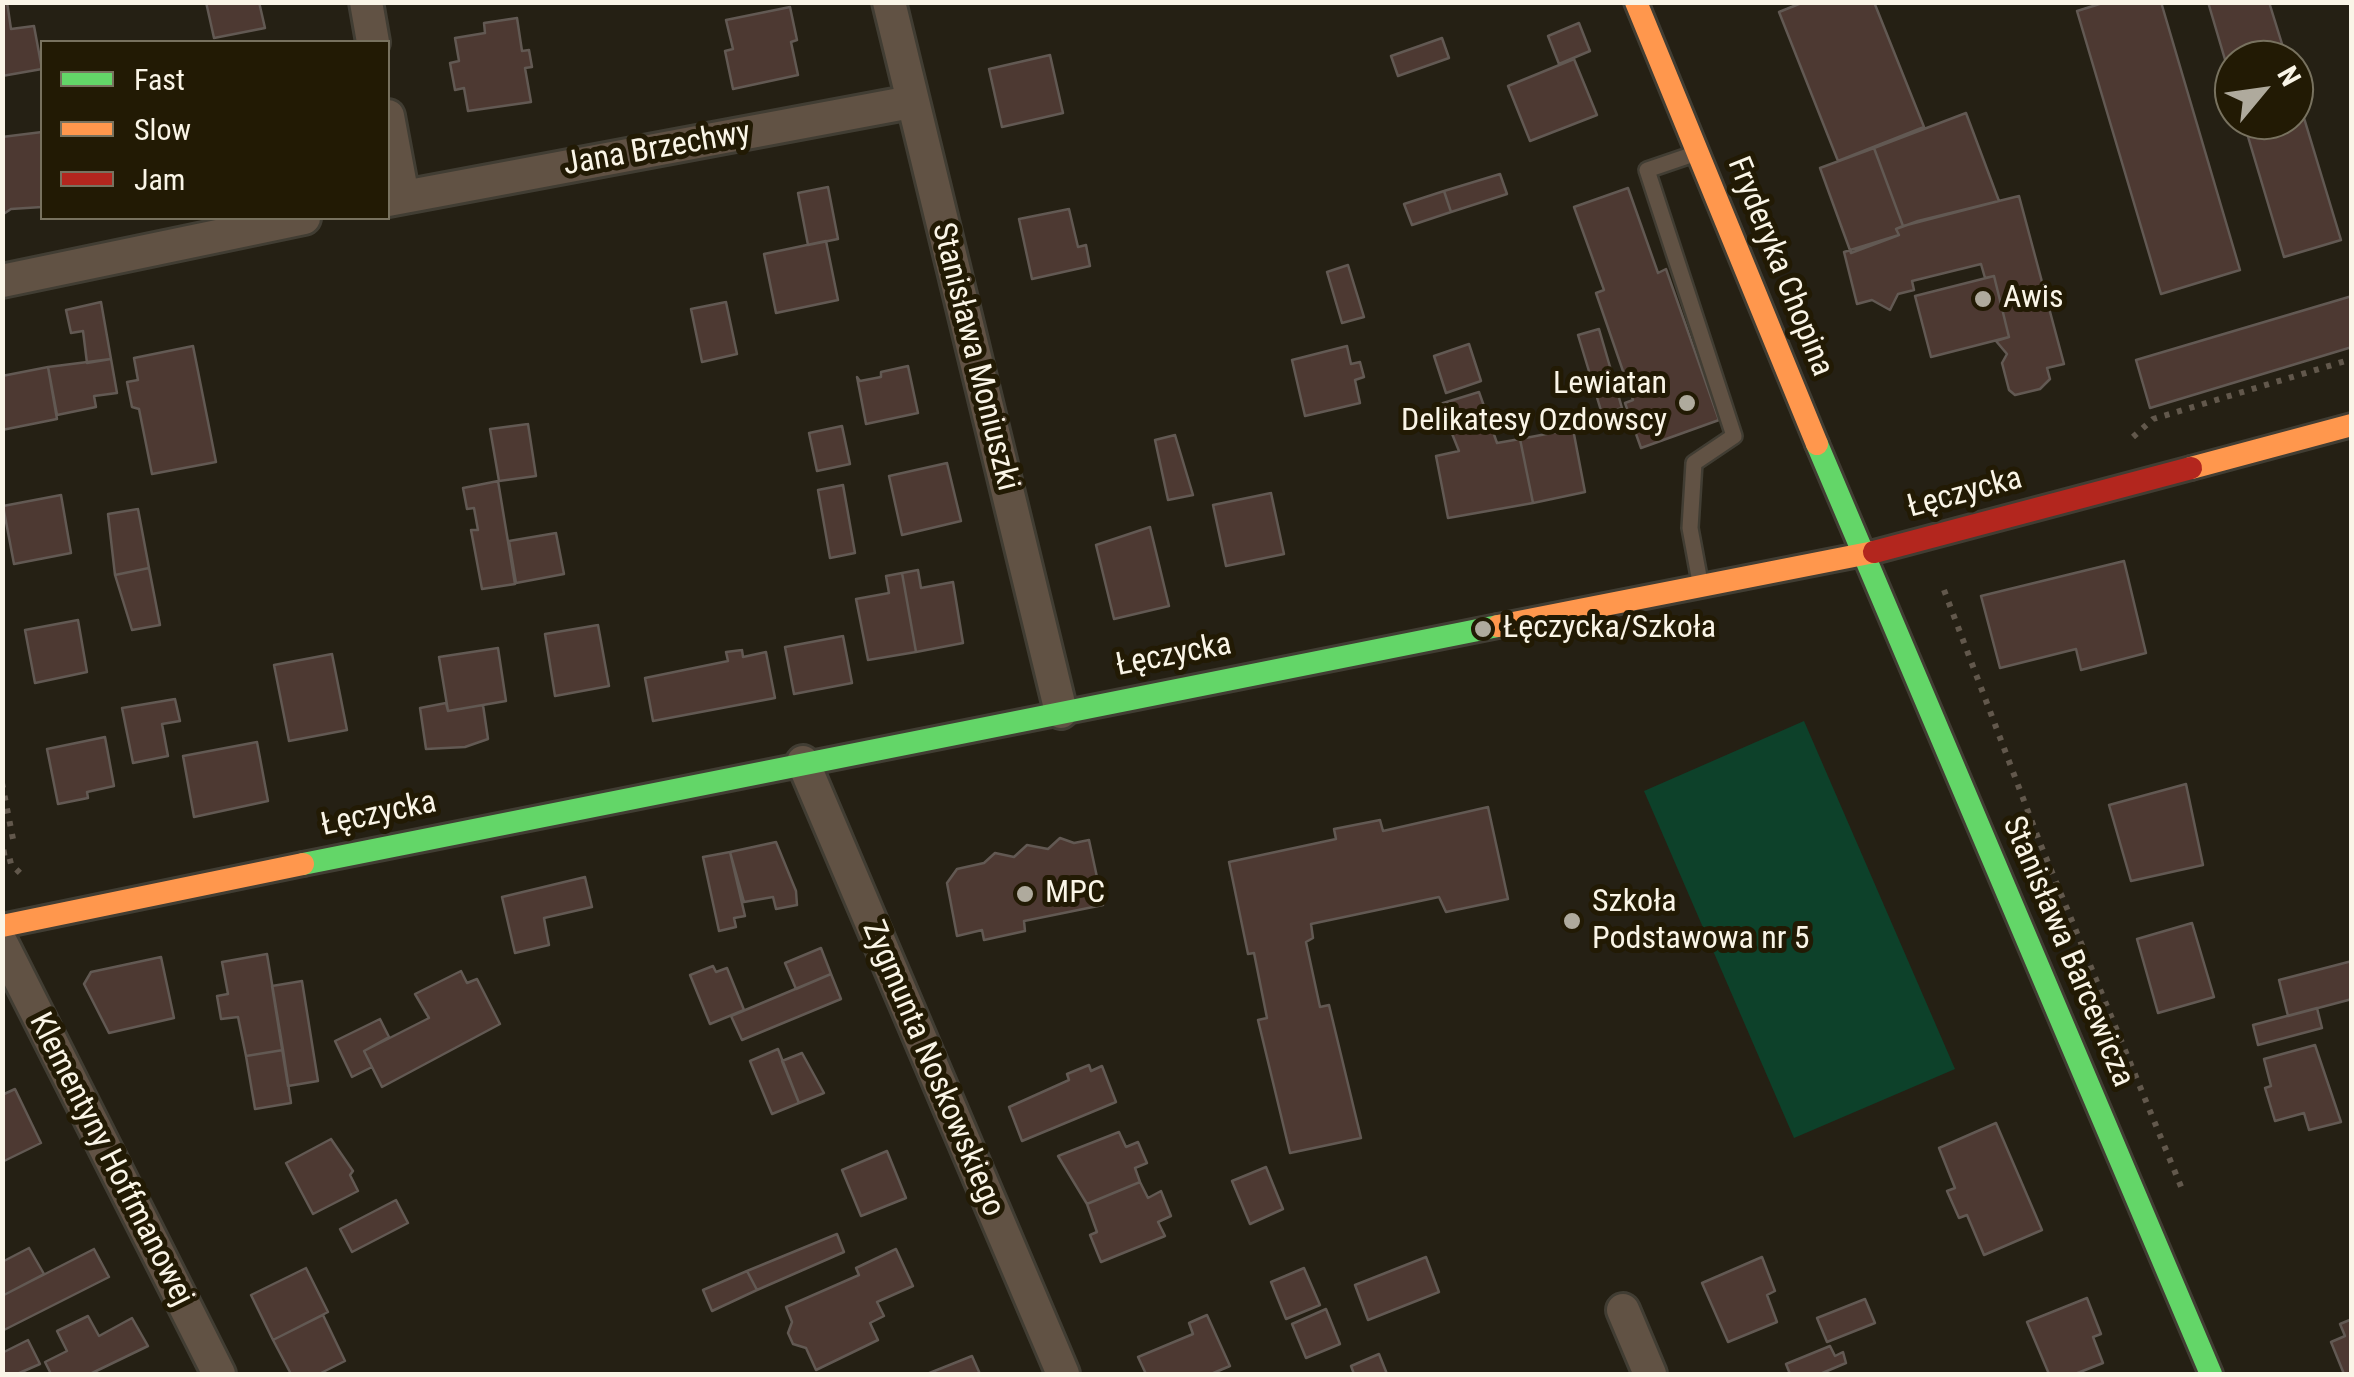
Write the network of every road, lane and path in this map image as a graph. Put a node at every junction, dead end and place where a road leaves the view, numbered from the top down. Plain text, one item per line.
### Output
1 (366, 2) edge
2 (888, 2) edge
3 (1636, 2) edge
4 (374, 40) edge
5 (911, 102) junction
6 (390, 139) edge
7 (1698, 152) junction
8 (395, 198) edge
9 (294, 220) edge
10 (2, 280) edge
11 (2352, 359) edge
12 (2352, 425) edge
13 (2125, 444) dead end
14 (1862, 556) junction
15 (1701, 587) junction
16 (1944, 590) dead end
17 (1061, 712) junction
18 (803, 762) junction
19 (2, 783) edge
20 (13, 839) dead end
21 (2, 926) edge
22 (2, 944) edge
23 (2183, 1191) dead end
24 (1623, 1310) dead end
25 (219, 1374) edge
26 (1063, 1374) edge
27 (1650, 1374) edge
28 (2212, 1374) edge

1 - 4 street
2 - 5 street, Stanisława Moniuszki
3 - 7 street, Fryderyka Chopina
5 - 8 street, Jana Brzechwy
5 - 17 street, Stanisława Moniuszki
6 - 8 street, Jana Brzechwy
7 - 14 street, Fryderyka Chopina
7 - 15 lane
9 - 10 street
11 - 13 path
12 - 14 street, Łęczycka
14 - 15 street, Łęczycka
14 - 28 street, Stanisława Barcewicza
15 - 17 street, Łęczycka
16 - 23 path
17 - 18 street, Łęczycka
18 - 21 street, Łęczycka
18 - 26 street, Zygmunta Noskowskiego
19 - 20 path
22 - 25 street, Klementyny Hoffmanowej
24 - 27 street

